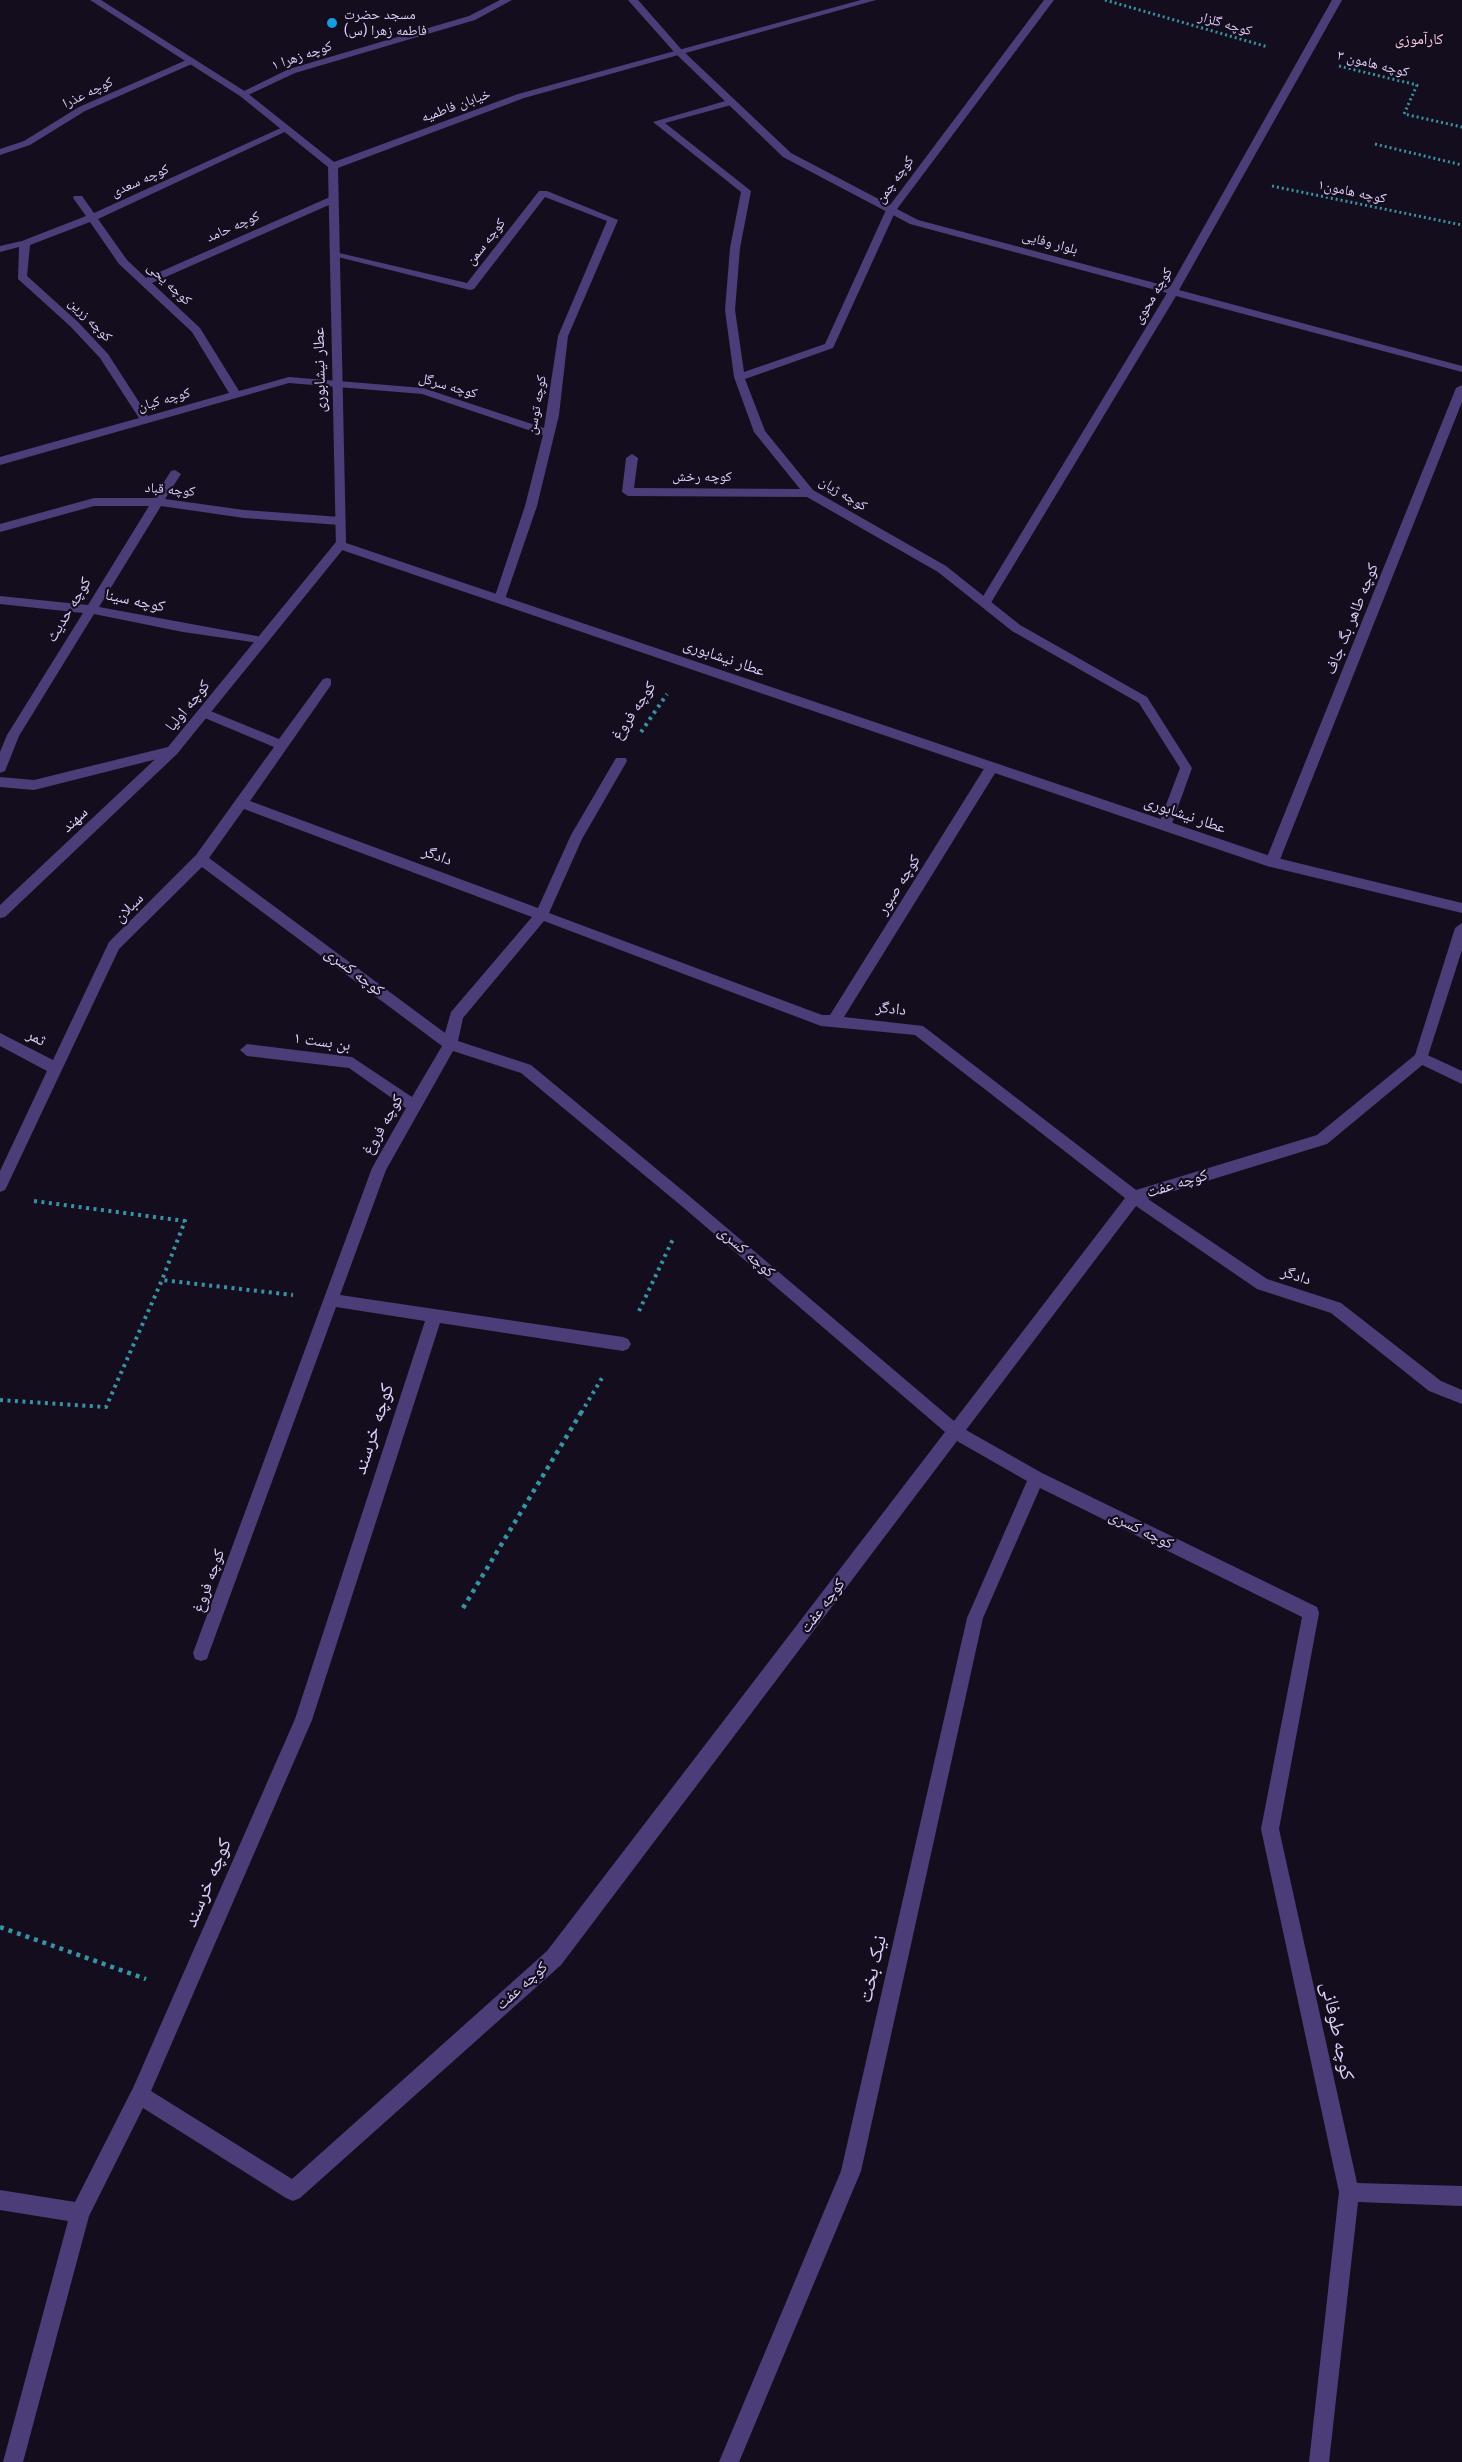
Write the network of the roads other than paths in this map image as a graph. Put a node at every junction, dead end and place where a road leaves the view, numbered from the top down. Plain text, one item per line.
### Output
1 (95, 0) edge
2 (507, 0) edge
3 (633, 0) edge
4 (871, 0) edge
5 (1049, 0) edge
6 (1337, 0) edge
7 (678, 51) junction
8 (190, 61) junction
9 (243, 94) junction
10 (732, 102) junction
11 (286, 129) junction
12 (0, 152) edge
13 (333, 166) junction
14 (78, 198) dead end
15 (334, 200) junction
16 (891, 210) junction
17 (91, 218) junction
18 (613, 220) joint
19 (25, 243) junction
20 (0, 249) edge
21 (335, 255) junction
22 (145, 282) junction
23 (1173, 292) junction
24 (1462, 369) edge
25 (739, 377) junction
26 (337, 385) junction
27 (1462, 388) edge
28 (236, 395) junction
29 (146, 421) junction
30 (548, 433) junction
31 (632, 458) dead end
32 (0, 461) edge
33 (175, 474) dead end
34 (809, 493) junction
35 (158, 502) junction
36 (340, 521) junction
37 (0, 528) edge
38 (340, 544) junction
39 (500, 599) junction
40 (0, 600) edge
41 (985, 603) junction
42 (89, 609) junction
43 (262, 640) junction
44 (327, 682) dead end
45 (204, 713) junction
46 (281, 745) junction
47 (172, 751) junction
48 (621, 761) road end
49 (992, 767) junction
50 (0, 768) edge
51 (0, 782) edge
52 (240, 802) junction
53 (1165, 826) junction
54 (201, 859) junction
55 (1272, 862) junction
56 (1462, 908) edge
57 (0, 913) edge
58 (542, 914) junction
59 (1462, 928) edge
60 (834, 1021) junction
61 (0, 1039) edge
62 (450, 1044) junction
63 (247, 1050) dead end
64 (1421, 1058) junction
65 (56, 1069) junction
66 (1462, 1078) edge
67 (415, 1106) junction
68 (0, 1186) edge
69 (1134, 1197) junction
70 (331, 1300) junction
71 (434, 1317) junction
72 (623, 1344) road end
73 (1462, 1396) edge
74 (956, 1432) junction
75 (1036, 1478) junction
76 (1311, 1614) joint
77 (201, 1653) dead end
78 (140, 2095) junction
79 (1349, 2192) junction
80 (1462, 2196) edge
81 (0, 2200) edge
82 (80, 2213) junction
83 (13, 2462) edge
84 (729, 2462) edge
85 (1319, 2462) edge

1 - 8 street
2 - 9 street, کوچه زهرا ۱
3 - 7 street, بلوار وفایی
4 - 7 street, خیابان فاطمیه
5 - 16 street, کوچه چمن
6 - 23 street, کوچه محوی
7 - 10 street, بلوار وفایی
7 - 13 street, خیابان فاطمیه
8 - 9 street
8 - 12 street, کوچه عذرا
9 - 11 street
10 - 16 street, بلوار وفایی
10 - 25 street, کوچه ژیان
11 - 13 street
11 - 17 street, کوچه سعدی
13 - 15 street, عطار نیشابوری
14 - 17 street, کوچه یحی
15 - 21 street, عطار نیشابوری
15 - 22 street, کوچه حامد
16 - 23 street, بلوار وفایی
16 - 25 street, کوچه چمن
17 - 19 street, کوچه سعدی
17 - 22 street, کوچه یحی
18 - 21 street, کوچه سمن
18 - 30 street, کوچه توسن
19 - 20 street, کوچه سعدی
19 - 29 street, کوچه زرین
21 - 26 street, عطار نیشابوری
22 - 28 street, کوچه یحی
23 - 24 street, بلوار وفایی
23 - 41 street, کوچه محوی
25 - 34 street, کوچه ژیان
26 - 28 street, کوچه کیان
26 - 30 street, کوچه سرگل
26 - 36 street, عطار نیشابوری
27 - 55 street, کوچه طاهر بگ جاف
28 - 29 street, کوچه کیان
29 - 32 street, کوچه کیان
30 - 39 street, کوچه توسن
31 - 34 street, کوچه رخش
33 - 35 street, کوچه حدیث
34 - 41 street, کوچه ژیان
35 - 36 street, کوچه قباد
35 - 37 street, کوچه قباد
35 - 42 street, کوچه حدیث
36 - 38 street, عطار نیشابوری
38 - 39 street, عطار نیشابوری
38 - 43 street, کوچه اولیا
39 - 49 street, عطار نیشابوری
40 - 42 street, کوچه سینا
41 - 53 street, کوچه ژیان
42 - 43 street, کوچه سینا
42 - 50 street, کوچه حدیث
43 - 45 street, کوچه اولیا
44 - 46 street, سبلان
45 - 46 street
45 - 47 street, کوچه اولیا
46 - 52 street, سبلان
47 - 51 street, کوچه اولیا
47 - 57 street, سهند
48 - 58 street, کوچه فروغ
49 - 53 street, عطار نیشابوری
49 - 60 street, کوچه صبور
52 - 54 street, سبلان
52 - 58 street, دادگر
53 - 55 street, عطار نیشابوری
54 - 62 street, کوچه کسری
54 - 65 street, سبلان
55 - 56 street, عطار نیشابوری
58 - 60 street, دادگر
58 - 62 street, کوچه فروغ
59 - 64 street
60 - 69 street, دادگر
61 - 65 street, ثمر
62 - 67 street, کوچه فروغ
62 - 74 street, کوچه کسری
63 - 67 street, بن بست ۱
64 - 66 street
64 - 69 street, کوچه عفت
65 - 68 street, سبلان
67 - 70 street, کوچه فروغ
69 - 73 street, دادگر
69 - 74 street, کوچه عفت
70 - 71 street
70 - 77 street, کوچه فروغ
71 - 72 street
71 - 78 street, کوچه خرسند
74 - 75 street, کوچه کسری
74 - 78 street, کوچه عفت
75 - 76 street, کوچه کسری
75 - 84 street, نیک بخت
76 - 79 street, کوچه طوفانی
78 - 82 street, کوچه خرسند
79 - 80 street
79 - 85 street, کوچه طوفانی
81 - 82 street
82 - 83 street, کوچه خرسند

